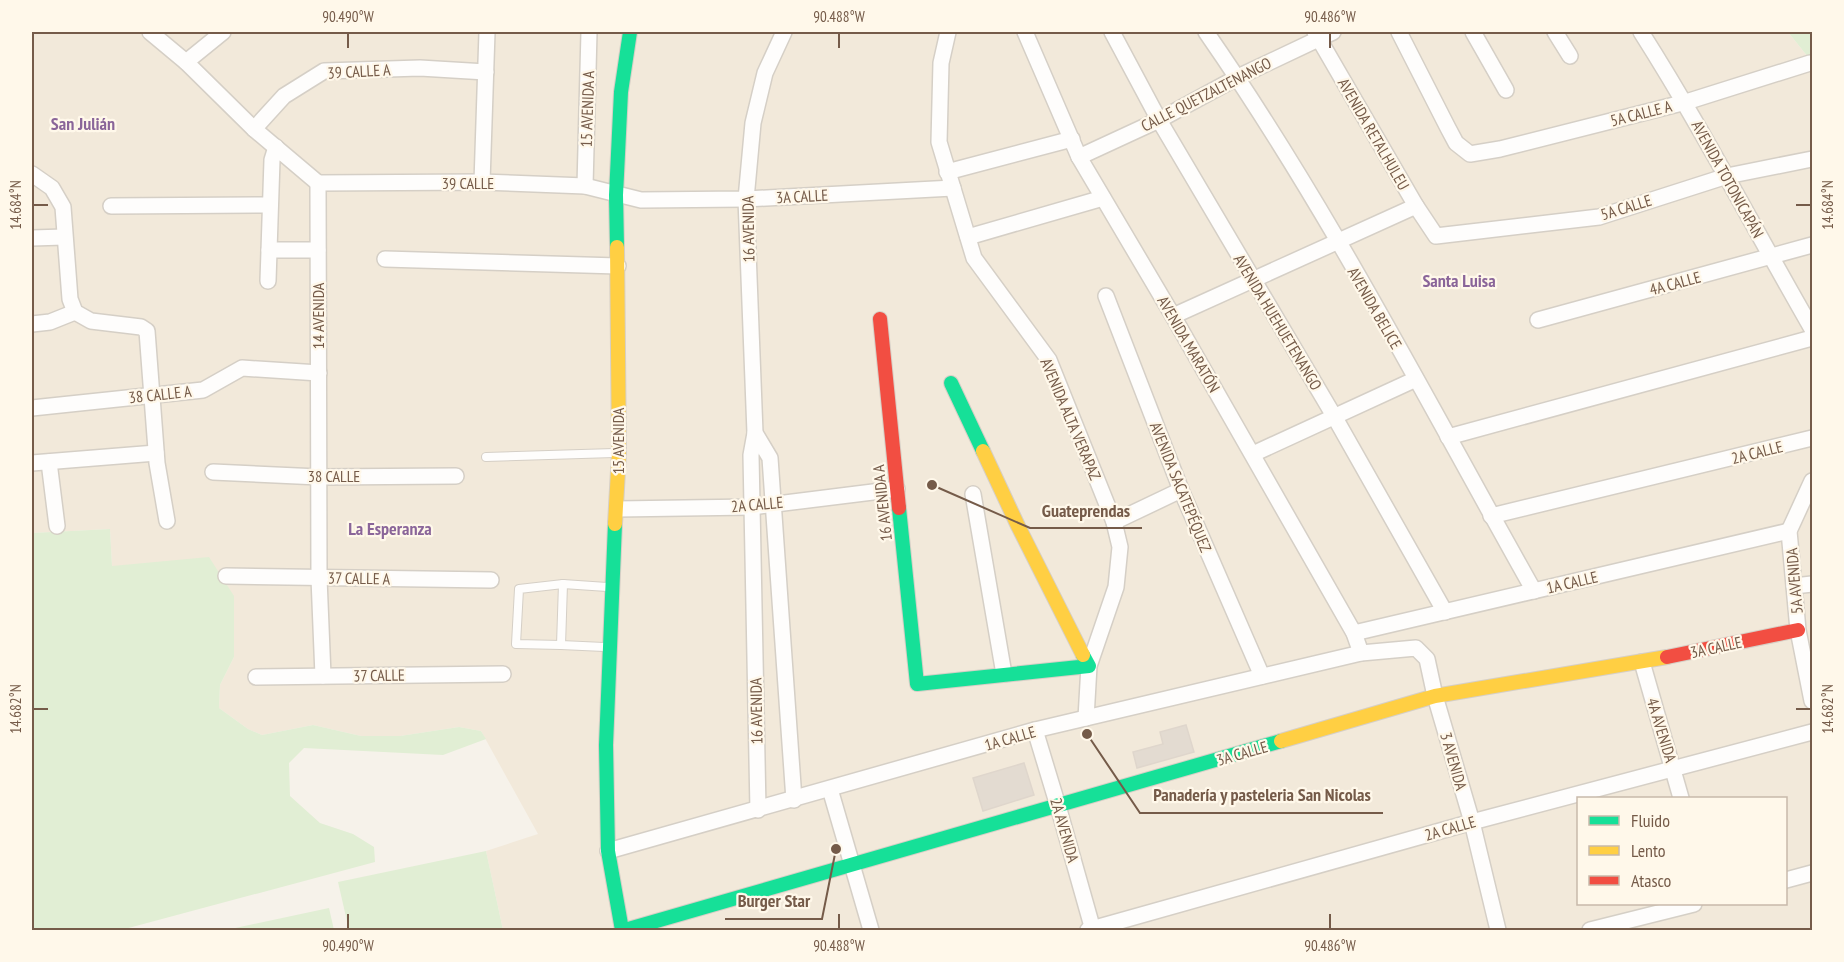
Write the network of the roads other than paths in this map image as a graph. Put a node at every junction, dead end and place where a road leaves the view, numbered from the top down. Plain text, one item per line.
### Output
1 (150, 32) edge
2 (223, 32) edge
3 (487, 32) edge
4 (590, 32) edge
5 (630, 32) edge
6 (784, 32) edge
7 (948, 32) edge
8 (1025, 32) edge
9 (1112, 32) edge
10 (1206, 32) edge
11 (1333, 32) edge
12 (1399, 32) edge
13 (1473, 32) edge
14 (1555, 32) edge
15 (1641, 32) edge
16 (1316, 35) edge
17 (1570, 56) dead end
18 (186, 62) junction
19 (1810, 63) dead end
20 (486, 72) junction
21 (1238, 77) junction
22 (1506, 90) dead end
23 (1686, 102) junction
24 (1159, 120) junction
25 (254, 129) junction
26 (1072, 139) junction
27 (276, 147) junction
28 (1079, 157) junction
29 (1812, 159) edge
30 (947, 172) junction
31 (32, 174) edge
32 (1727, 176) junction
33 (482, 182) junction
34 (318, 183) junction
35 (585, 186) junction
36 (952, 189) junction
37 (616, 195) junction
38 (1103, 198) junction
39 (746, 199) junction
40 (270, 205) junction
41 (111, 206) dead end
42 (1416, 206) junction
43 (1436, 236) joint
44 (64, 237) junction
45 (968, 237) junction
46 (32, 238) edge
47 (1337, 240) junction
48 (1812, 245) edge
49 (268, 250) junction
50 (318, 250) junction
51 (1771, 258) junction
52 (385, 259) dead end
53 (618, 266) junction
54 (1253, 279) junction
55 (268, 281) dead end
56 (1106, 296) dead end
57 (75, 312) junction
58 (1173, 316) junction
59 (880, 319) dead end
60 (1538, 320) dead end
61 (32, 324) edge
62 (1812, 329) edge
63 (1812, 338) edge
64 (319, 373) junction
65 (1416, 379) junction
66 (951, 383) dead end
67 (151, 395) junction
68 (32, 408) edge
69 (1334, 416) junction
70 (755, 433) junction
71 (1448, 437) junction
72 (1812, 438) edge
73 (156, 453) junction
74 (619, 453) junction
75 (1253, 454) junction
76 (486, 456) dead end
77 (49, 462) junction
78 (32, 463) edge
79 (213, 472) dead end
80 (456, 476) dead end
81 (319, 477) junction
82 (1812, 481) edge
83 (897, 489) junction
84 (1180, 490) junction
85 (973, 494) dead end
86 (773, 504) junction
87 (752, 507) junction
88 (617, 509) junction
89 (1491, 516) junction
90 (167, 521) dead end
91 (1114, 522) junction
92 (57, 526) dead end
93 (1789, 531) junction
94 (226, 576) dead end
95 (319, 578) junction
96 (491, 580) dead end
97 (562, 584) junction
98 (1812, 584) edge
99 (1794, 586) junction
100 (612, 587) junction
101 (1534, 591) junction
102 (1445, 612) junction
103 (1798, 630) junction
104 (1354, 633) junction
105 (561, 645) junction
106 (609, 647) junction
107 (1416, 648) joint
108 (1361, 653) junction
109 (1642, 663) junction
110 (1089, 666) junction
111 (1810, 671) edge
112 (503, 674) dead end
113 (1004, 674) junction
114 (323, 676) junction
115 (1262, 676) junction
116 (256, 677) dead end
117 (1435, 696) junction
118 (1812, 701) edge
119 (1086, 718) junction
120 (1035, 730) junction
121 (1812, 732) edge
122 (1674, 769) junction
123 (830, 789) junction
124 (1681, 797) edge
125 (794, 800) junction
126 (1058, 806) junction
127 (758, 810) junction
128 (1472, 822) junction
129 (608, 851) junction
130 (853, 863) junction
131 (1812, 873) edge
132 (1787, 879) edge
133 (1686, 905) edge
134 (631, 930) edge
135 (871, 930) edge
136 (1091, 930) edge
137 (1498, 930) edge
138 (1590, 930) edge

1 - 18 street
2 - 18 street
3 - 20 street
4 - 35 street, 15 AVENIDA A
5 - 37 street, 15 AVENIDA
6 - 39 street, 16 AVENIDA
7 - 30 street, AVENIDA ALTA VERAPAZ
8 - 26 street, AVENIDA MARATÓN
9 - 24 street, AVENIDA HUEHUETENANGO
10 - 21 street, AVENIDA BELICE
11 - 16 street, CALLE QUETZALTENANGO
12 - 23 street, 5A CALLE A
13 - 22 street
14 - 17 street
15 - 23 street, AVENIDA TOTONICAPÁN
16 - 21 street, CALLE QUETZALTENANGO
16 - 42 street, AVENIDA RETALHULEU
18 - 25 street
19 - 23 street, 5A CALLE A
20 - 25 street, 39 CALLE A
20 - 33 street
21 - 24 street, CALLE QUETZALTENANGO
21 - 47 street, AVENIDA BELICE
23 - 32 street, AVENIDA TOTONICAPÁN
24 - 28 street, CALLE QUETZALTENANGO
24 - 54 street, AVENIDA HUEHUETENANGO
25 - 27 street
26 - 28 street, AVENIDA MARATÓN
26 - 30 street
27 - 34 street
27 - 40 street
28 - 38 street, AVENIDA MARATÓN
29 - 32 street, 5A CALLE
30 - 36 street, AVENIDA ALTA VERAPAZ
31 - 44 street
32 - 43 street, 5A CALLE
32 - 51 street, AVENIDA TOTONICAPÁN
33 - 34 street, 39 CALLE
33 - 35 street, 39 CALLE
34 - 50 street, 14 AVENIDA
35 - 37 street, 39 CALLE
36 - 39 street, 3A CALLE
36 - 45 street, AVENIDA ALTA VERAPAZ
37 - 39 street, 3A CALLE
37 - 53 street, 15 AVENIDA
38 - 45 street
38 - 58 street, AVENIDA MARATÓN
39 - 70 street, 16 AVENIDA
40 - 41 street
40 - 49 street
42 - 43 street, AVENIDA RETALHULEU
42 - 47 street
44 - 46 street
44 - 57 street
45 - 91 street, AVENIDA ALTA VERAPAZ
47 - 54 street
47 - 65 street, AVENIDA BELICE
48 - 51 street, 4A CALLE
49 - 50 street
49 - 55 street
50 - 64 street, 14 AVENIDA
51 - 60 street, 4A CALLE
51 - 62 street, AVENIDA TOTONICAPÁN
52 - 53 street
53 - 74 street, 15 AVENIDA
54 - 58 street
54 - 69 street, AVENIDA HUEHUETENANGO
56 - 84 street, AVENIDA SACATEPÉQUEZ
57 - 61 street
57 - 67 street
58 - 75 street, AVENIDA MARATÓN
59 - 83 street, 16 AVENIDA A
63 - 71 street
64 - 67 street, 38 CALLE A
64 - 81 street, 14 AVENIDA
65 - 69 street
65 - 71 street, AVENIDA BELICE
66 - 110 street
67 - 68 street, 38 CALLE A
67 - 73 street
69 - 75 street
69 - 102 street, AVENIDA HUEHUETENANGO
70 - 86 street, 16 AVENIDA
70 - 87 street, 16 AVENIDA
71 - 89 street, AVENIDA BELICE
72 - 89 street, 2A CALLE
73 - 77 street
73 - 90 street
74 - 76 lane
74 - 88 street, 15 AVENIDA
75 - 104 street, AVENIDA MARATÓN
77 - 78 street
77 - 92 street
79 - 81 street, 38 CALLE
80 - 81 street, 38 CALLE
81 - 95 street, 14 AVENIDA
82 - 93 street
83 - 86 street, 2A CALLE
83 - 113 street, 16 AVENIDA A
84 - 91 street
84 - 115 street, AVENIDA SACATEPÉQUEZ
85 - 113 street
86 - 87 street, 2A CALLE
86 - 125 street, 16 AVENIDA
87 - 88 street, 2A CALLE
87 - 127 street, 16 AVENIDA
88 - 100 street, 15 AVENIDA
89 - 101 street, AVENIDA BELICE
91 - 110 street, AVENIDA ALTA VERAPAZ
93 - 99 street, 5A AVENIDA
93 - 101 street, 1A CALLE
94 - 95 street, 37 CALLE A
95 - 96 street, 37 CALLE A
95 - 114 street, 14 AVENIDA
97 - 100 lane
97 - 105 lane
97 - 105 lane
98 - 99 street
99 - 103 street, 5A AVENIDA
100 - 106 street, 15 AVENIDA
101 - 102 street, 1A CALLE
102 - 104 street, 1A CALLE
103 - 109 street, 3A CALLE
103 - 111 street, 5A AVENIDA
104 - 108 street, AVENIDA MARATÓN
105 - 106 lane
106 - 129 street, 15 AVENIDA
107 - 108 street, 1A CALLE
107 - 117 street, 3 AVENIDA
108 - 115 street, 1A CALLE
109 - 117 street, 3A CALLE
109 - 122 street, 4A AVENIDA
110 - 113 street
110 - 119 street, AVENIDA ALTA VERAPAZ
111 - 118 street, 5A AVENIDA
112 - 114 street, 37 CALLE
114 - 116 street, 37 CALLE
115 - 119 street, 1A CALLE
117 - 126 street, 3A CALLE
117 - 128 street, 3 AVENIDA
119 - 120 street, 1A CALLE
120 - 123 street, 1A CALLE
120 - 126 street, 2A AVENIDA
121 - 122 street, 2A CALLE
122 - 124 street, 4A AVENIDA
122 - 128 street, 2A CALLE
123 - 125 street, 1A CALLE
123 - 130 street
125 - 127 street, 1A CALLE
126 - 130 street, 3A CALLE
126 - 136 street, 2A AVENIDA
127 - 129 street, 1A CALLE
128 - 136 street, 2A CALLE
128 - 137 street, 3 AVENIDA
129 - 134 street
130 - 134 street, 3A CALLE
130 - 135 street
131 - 132 street
133 - 138 street

